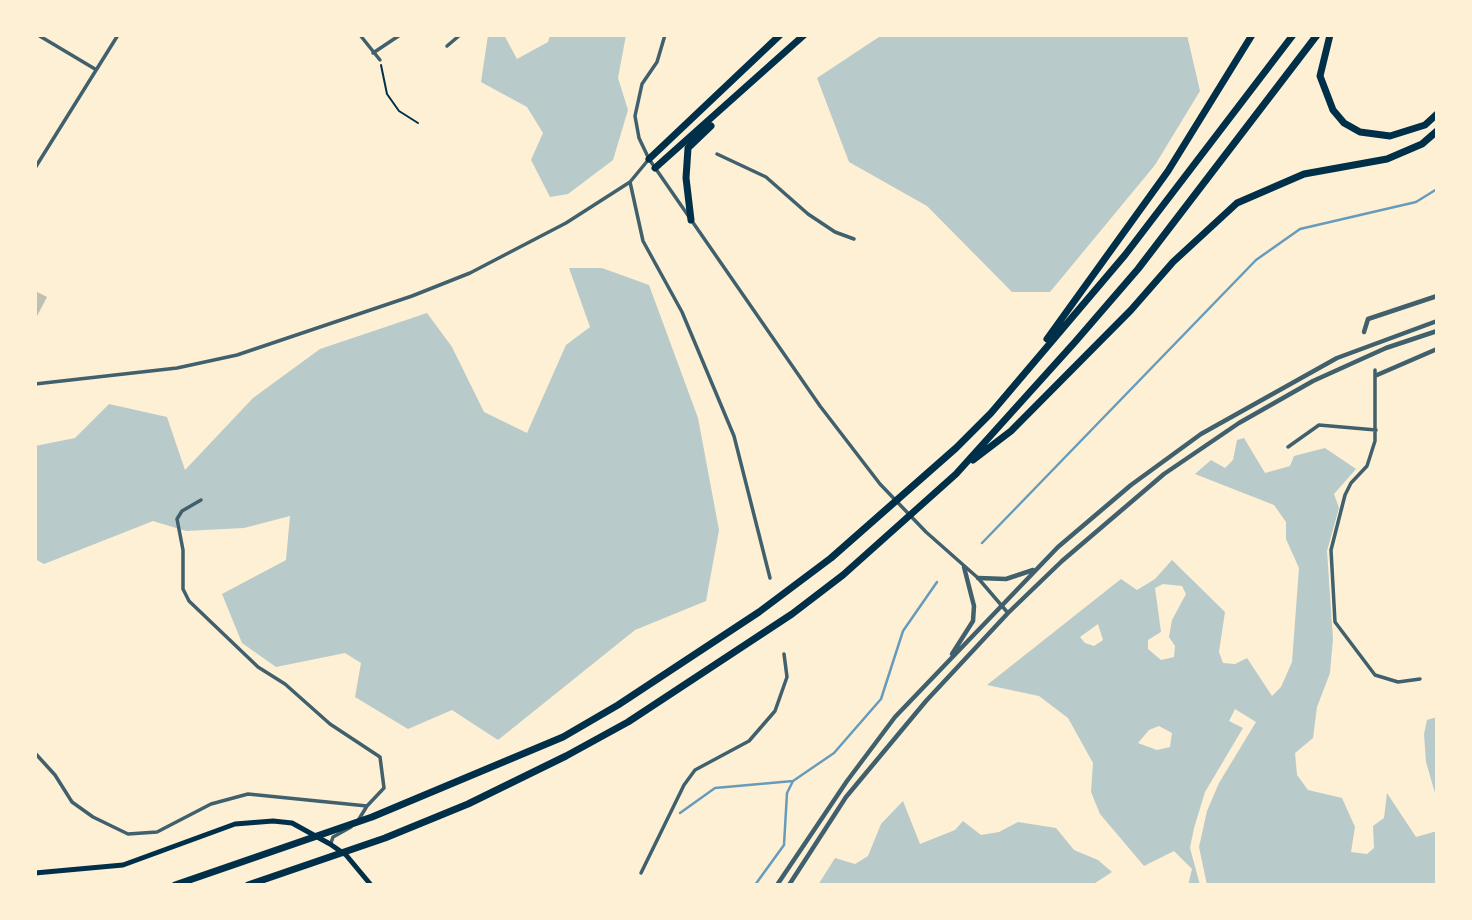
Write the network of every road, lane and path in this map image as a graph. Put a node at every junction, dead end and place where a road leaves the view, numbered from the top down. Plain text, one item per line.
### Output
1 (38, 35) edge
2 (118, 35) edge
3 (360, 35) edge
4 (400, 35) edge
5 (460, 35) edge
6 (665, 35) edge
7 (780, 35) edge
8 (804, 35) edge
9 (1252, 35) edge
10 (1293, 35) edge
11 (1317, 35) edge
12 (1330, 35) edge
13 (447, 46) dead end
14 (373, 53) junction
15 (380, 61) joint
16 (95, 69) junction
17 (1437, 114) edge
18 (716, 116) junction
19 (418, 123) dead end
20 (1437, 131) edge
21 (717, 154) dead end
22 (649, 159) junction
23 (35, 168) edge
24 (655, 168) junction
25 (630, 182) junction
26 (691, 220) junction
27 (854, 239) dead end
28 (1437, 296) edge
29 (1437, 321) edge
30 (1437, 331) edge
31 (1364, 332) dead end
32 (1437, 349) edge
33 (1376, 372) joint
34 (1017, 382) junction
35 (35, 384) edge
36 (1376, 430) junction
37 (1288, 447) dead end
38 (956, 474) junction
39 (201, 500) dead end
40 (964, 567) junction
41 (1037, 568) junction
42 (770, 578) dead end
43 (978, 578) junction
44 (1002, 605) junction
45 (1009, 613) junction
46 (784, 654) dead end
47 (946, 663) junction
48 (1420, 679) dead end
49 (35, 754) edge
50 (367, 806) junction
51 (330, 844) junction
52 (35, 873) edge
53 (641, 873) dead end
54 (175, 885) edge
55 (248, 885) edge
56 (371, 885) edge
57 (777, 885) edge
58 (789, 885) edge

1 - 16 street
2 - 16 street
3 - 14 street
4 - 14 street
5 - 13 street
6 - 22 street
7 - 22 highway
8 - 18 highway
9 - 34 highway
10 - 34 highway
11 - 38 highway
12 - 17 highway
14 - 15 street
15 - 19 path
16 - 23 street
18 - 24 highway
18 - 26 highway
20 - 38 highway
21 - 27 street
22 - 24 street
22 - 25 street
24 - 26 street
25 - 35 street
25 - 42 street
26 - 40 street
28 - 31 street
29 - 41 street
30 - 45 street
32 - 33 street
33 - 36 street
34 - 54 highway
36 - 37 street
36 - 48 street
38 - 55 highway
39 - 50 street
40 - 43 street
40 - 47 street
41 - 43 street
41 - 44 street
43 - 44 street
44 - 45 street
44 - 47 street
45 - 58 street
46 - 53 street
47 - 57 street
49 - 50 street
50 - 51 street
51 - 52 main road
51 - 56 main road

